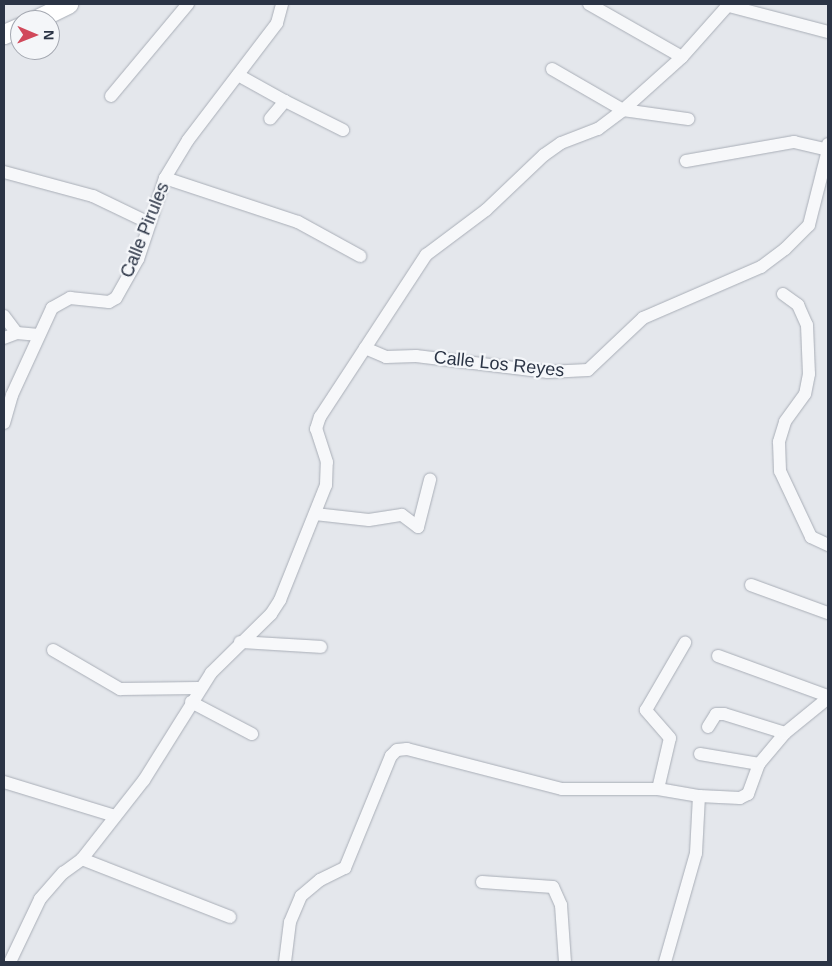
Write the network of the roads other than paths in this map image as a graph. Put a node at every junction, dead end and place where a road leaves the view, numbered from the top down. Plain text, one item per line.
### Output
1 (68, 4) edge
2 (188, 4) edge
3 (282, 4) edge
4 (589, 4) edge
5 (729, 5) edge
6 (56, 10) edge
7 (828, 32) edge
8 (682, 57) junction
9 (552, 69) dead end
10 (238, 75) junction
11 (111, 96) dead end
12 (285, 101) junction
13 (623, 110) junction
14 (270, 119) dead end
15 (688, 119) dead end
16 (343, 130) dead end
17 (828, 144) edge
18 (828, 150) edge
19 (686, 161) dead end
20 (4, 172) edge
21 (165, 178) junction
22 (148, 223) junction
23 (360, 256) dead end
24 (783, 294) dead end
25 (4, 316) edge
26 (17, 333) junction
27 (40, 335) junction
28 (4, 338) edge
29 (365, 348) junction
30 (4, 423) edge
31 (430, 480) dead end
32 (316, 514) junction
33 (828, 545) edge
34 (751, 585) dead end
35 (828, 614) edge
36 (240, 642) junction
37 (685, 643) dead end
38 (321, 647) dead end
39 (53, 650) dead end
40 (718, 656) dead end
41 (200, 688) junction
42 (828, 697) edge
43 (190, 702) junction
44 (708, 727) dead end
45 (785, 733) junction
46 (252, 734) dead end
47 (700, 754) dead end
48 (759, 764) junction
49 (4, 782) edge
50 (658, 789) junction
51 (699, 796) junction
52 (115, 816) junction
53 (82, 859) junction
54 (482, 882) dead end
55 (230, 917) dead end
56 (10, 962) edge
57 (285, 962) edge
58 (565, 962) edge
59 (665, 962) edge

1 - 6 main road
2 - 11 street
3 - 10 street, Calle Pirules
4 - 8 street
5 - 7 street
5 - 8 street
8 - 13 street
9 - 13 street
10 - 12 street
10 - 21 street, Calle Pirules
12 - 14 street
12 - 16 street
13 - 15 street
13 - 29 street
17 - 18 street, Calle Los Reyes
18 - 19 street
18 - 29 street, Calle Los Reyes
20 - 22 street
21 - 22 street, Calle Pirules
21 - 23 street
22 - 27 street, Calle Pirules
24 - 33 street
25 - 26 street
26 - 27 street
26 - 28 street
27 - 30 street, Calle Pirules
29 - 32 street
31 - 32 street
32 - 36 street
34 - 35 street
36 - 38 street
36 - 41 street
37 - 50 street
39 - 41 street
40 - 42 street
41 - 43 street
42 - 45 street
43 - 46 street
43 - 52 street
44 - 45 street
45 - 48 street
47 - 48 street
48 - 51 street
49 - 52 street
50 - 51 street
50 - 57 street
51 - 59 street
52 - 53 street
53 - 55 street
53 - 56 street
54 - 58 street

